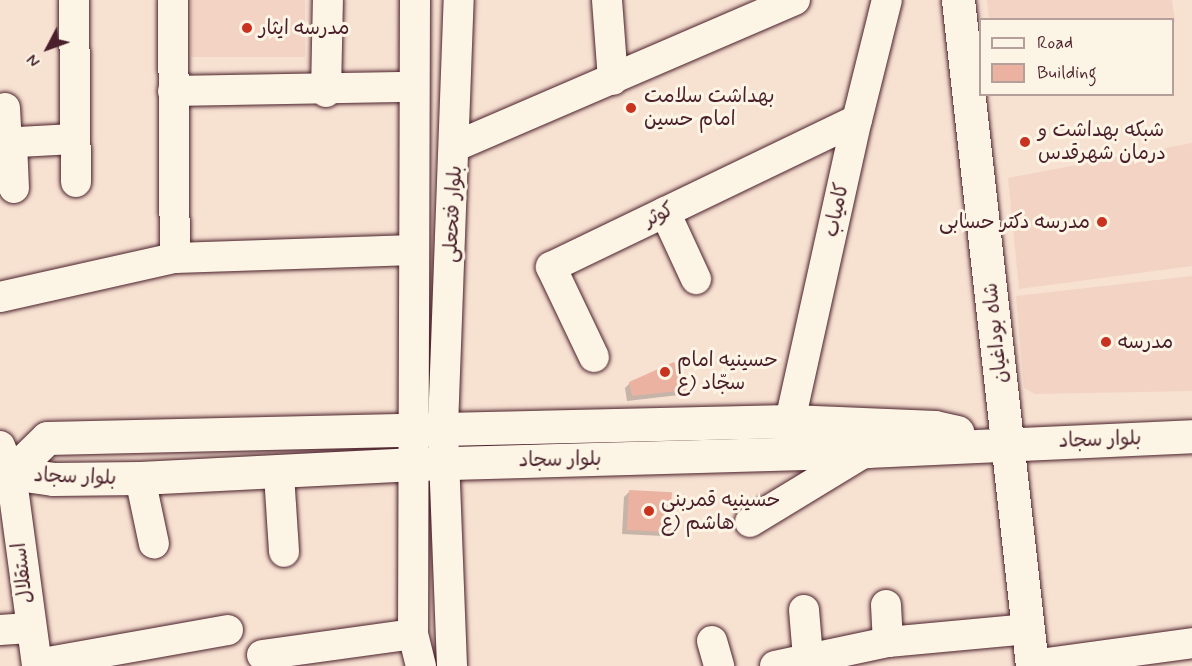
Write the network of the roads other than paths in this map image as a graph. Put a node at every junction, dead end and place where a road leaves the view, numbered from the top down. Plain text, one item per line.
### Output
1 (74, 0) edge
2 (173, 0) edge
3 (328, 0) edge
4 (415, 0) edge
5 (459, 0) edge
6 (607, 0) edge
7 (795, 0) edge
8 (887, 0) edge
9 (958, 0) edge
10 (728, 13) edge
11 (613, 80) junction
12 (413, 87) junction
13 (173, 92) junction
14 (326, 92) junction
15 (5, 108) dead end
16 (856, 120) junction
17 (74, 140) junction
18 (6, 143) edge
19 (456, 146) junction
20 (76, 182) dead end
21 (14, 188) dead end
22 (665, 212) junction
23 (414, 250) junction
24 (175, 258) junction
25 (696, 279) dead end
26 (0, 297) edge
27 (594, 357) dead end
28 (790, 421) junction
29 (429, 427) junction
30 (609, 427) junction
31 (1192, 436) edge
32 (1008, 444) junction
33 (867, 452) junction
34 (606, 459) junction
35 (5, 460) edge
36 (431, 464) junction
37 (279, 474) junction
38 (140, 478) junction
39 (750, 522) dead end
40 (154, 544) dead end
41 (284, 552) dead end
42 (886, 605) dead end
43 (804, 610) dead end
44 (29, 628) junction
45 (1028, 629) junction
46 (0, 630) edge
47 (228, 630) dead end
48 (413, 634) junction
49 (888, 642) junction
50 (1192, 643) edge
51 (173, 654) edge
52 (262, 655) dead end
53 (808, 658) junction
54 (37, 665) edge
55 (1032, 665) edge
56 (421, 666) edge
57 (452, 666) edge
58 (775, 666) edge

1 - 17 street
2 - 13 street
3 - 14 street
4 - 12 street, بلوار فتحعلی
5 - 19 street, بلوار فتحعلی
6 - 11 street
7 - 10 street
8 - 16 street, کامیاب
9 - 32 main road, شاه بوداغیان
10 - 11 street
11 - 19 street
12 - 14 street
12 - 23 street, بلوار فتحعلی
13 - 14 street
13 - 24 street
15 - 18 street
16 - 22 street, کوثر
16 - 28 street, کامیاب
17 - 18 street
17 - 20 street
18 - 21 street
19 - 29 street, بلوار فتحعلی
22 - 25 street
22 - 27 street, کوثر
23 - 24 street
23 - 29 street, بلوار فتحعلی
24 - 26 street
28 - 30 main road, بلوار سجاد
28 - 32 main road, بلوار سجاد
29 - 30 main road, بلوار سجاد
29 - 35 main road, بلوار سجاد
29 - 36 street
30 - 34 main road
31 - 32 main road, بلوار سجاد
32 - 33 main road, بلوار سجاد
32 - 45 main road, شاه بوداغیان
33 - 34 main road, بلوار سجاد
33 - 39 street
34 - 36 main road, بلوار سجاد
35 - 38 main road, بلوار سجاد
35 - 44 street, استقلال
36 - 37 main road, بلوار سجاد
36 - 48 street
36 - 57 street
37 - 38 main road, بلوار سجاد
37 - 41 street
38 - 40 street
42 - 49 street
43 - 53 street
44 - 46 street
44 - 54 street, استقلال
45 - 49 street
45 - 55 main road, شاه بوداغیان
47 - 51 street
48 - 52 street
48 - 56 street
49 - 53 street
50 - 55 street
51 - 54 street
53 - 58 street

